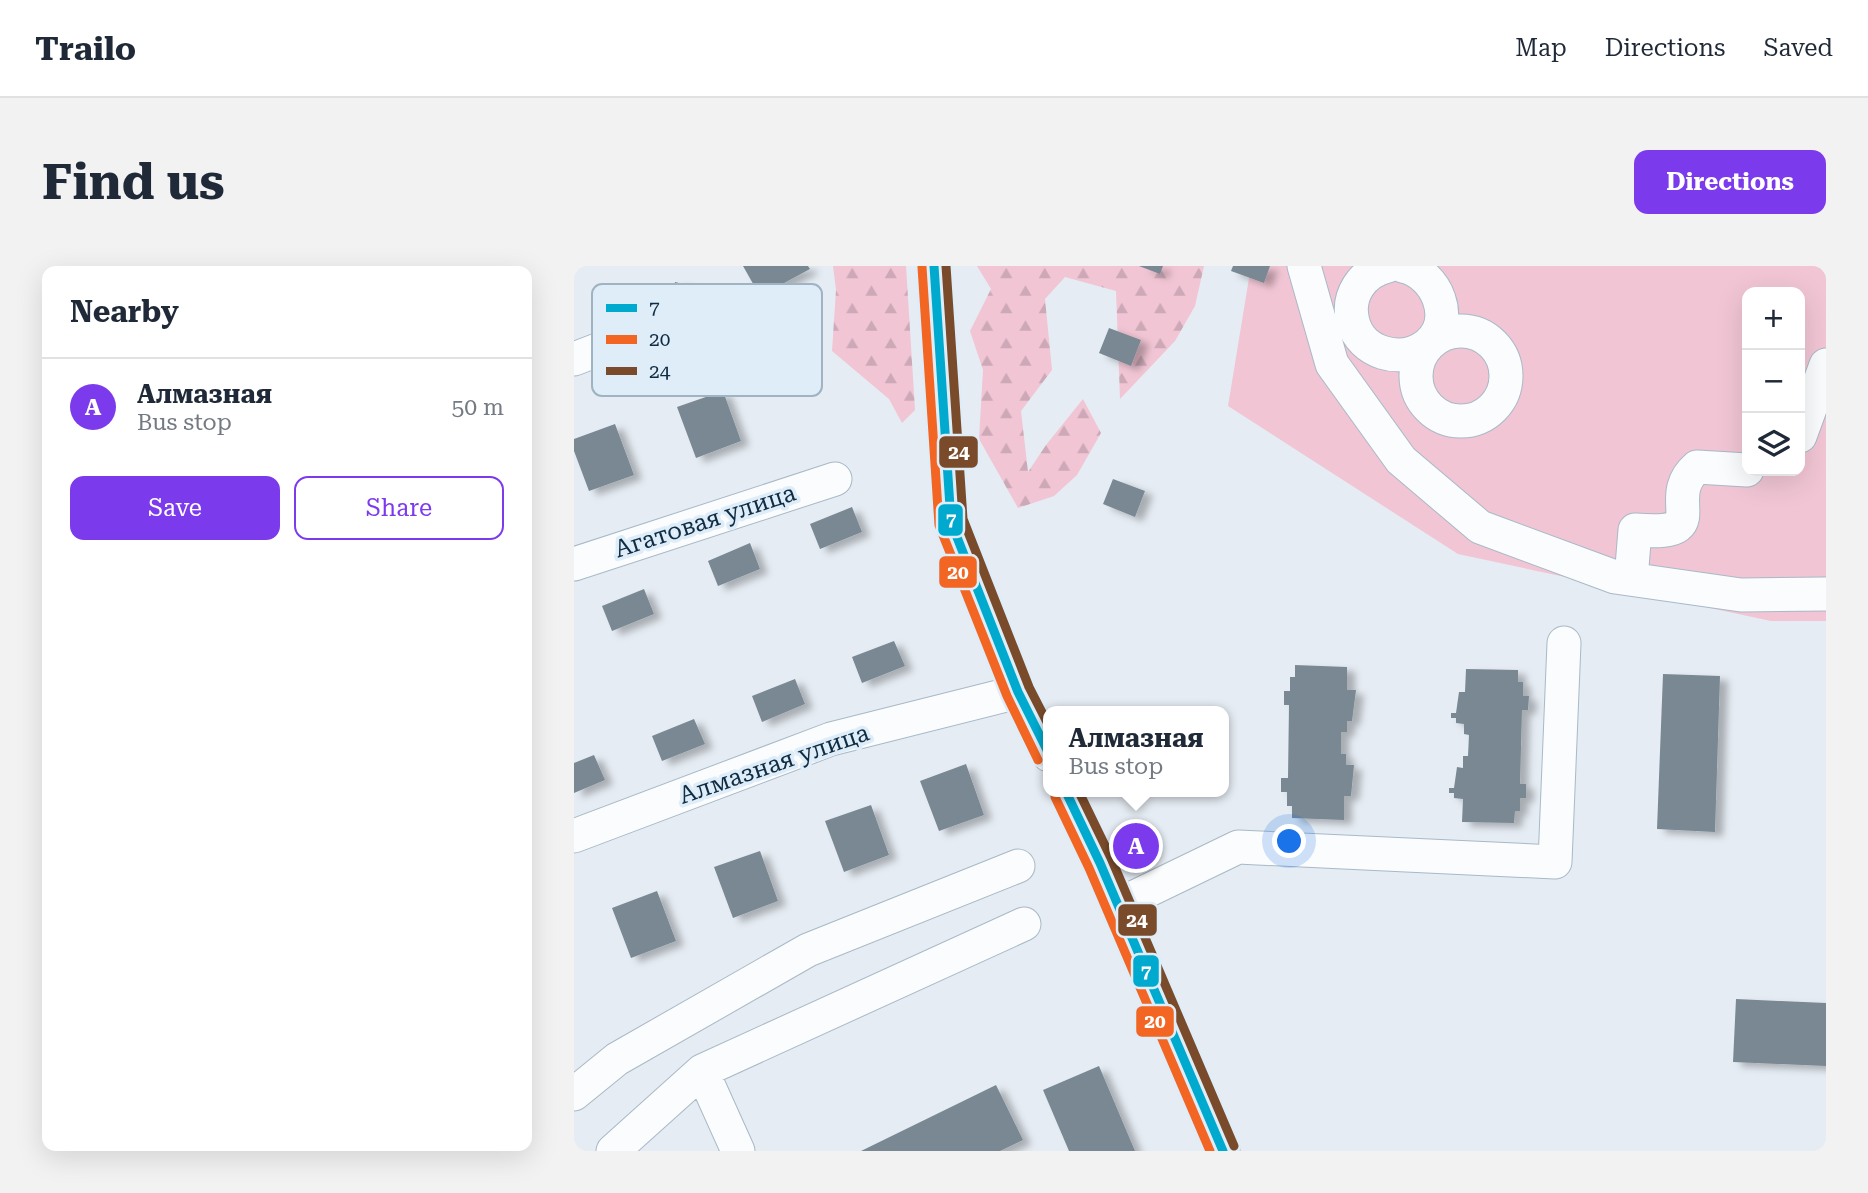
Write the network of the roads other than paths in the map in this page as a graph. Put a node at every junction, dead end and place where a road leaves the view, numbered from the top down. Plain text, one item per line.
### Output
1 (934, 266) edge
2 (1304, 266) edge
3 (1388, 266) edge
4 (1404, 266) edge
5 (592, 352) edge
6 (574, 359) edge
7 (1823, 381) edge
8 (1805, 424) edge
9 (1742, 471) edge
10 (835, 479) dead end
11 (574, 564) edge
12 (1631, 579) junction
13 (1826, 594) edge
14 (1564, 643) dead end
15 (1018, 692) junction
16 (1043, 744) edge
17 (1068, 797) edge
18 (574, 836) edge
19 (1018, 866) dead end
20 (1118, 905) junction
21 (1024, 924) dead end
22 (702, 1071) junction
23 (574, 1094) edge
24 (614, 1151) edge
25 (738, 1151) edge
26 (1223, 1151) edge

1 - 15 street
2 - 12 street
3 - 4 street
5 - 6 street
7 - 8 street
9 - 12 street
10 - 11 street, Агатовая улица
12 - 13 street
14 - 20 street
15 - 16 street
15 - 18 street, Алмазная улица
17 - 20 street
19 - 23 street
20 - 26 street
21 - 22 street
22 - 24 street
22 - 25 street

